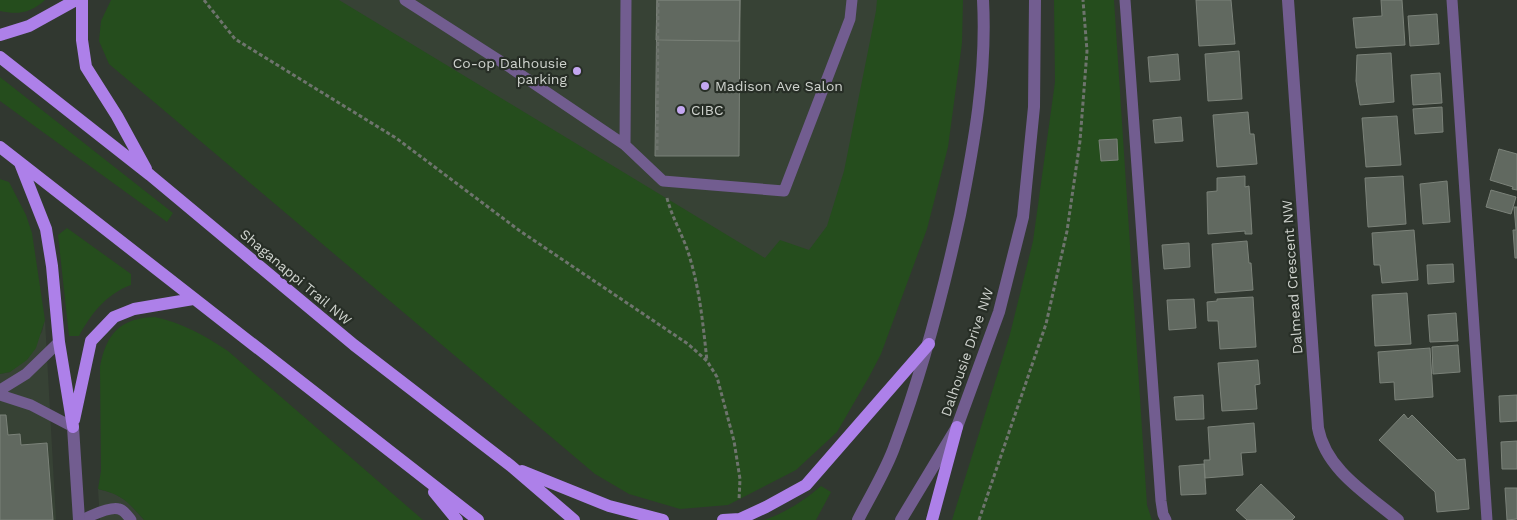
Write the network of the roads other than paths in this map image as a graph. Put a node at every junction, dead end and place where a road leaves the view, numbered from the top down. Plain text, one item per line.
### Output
1 (76, 0) edge
2 (82, 0) edge
3 (405, 0) edge
4 (626, 0) edge
5 (852, 0) edge
6 (983, 0) edge
7 (1035, 0) edge
8 (1125, 0) edge
9 (1288, 0) edge
10 (1452, 0) edge
11 (0, 35) edge
12 (0, 57) edge
13 (625, 145) junction
14 (0, 147) edge
15 (20, 163) junction
16 (150, 175) junction
17 (193, 299) junction
18 (59, 342) junction
19 (929, 344) junction
20 (0, 390) edge
21 (0, 395) edge
22 (73, 427) junction
23 (957, 427) junction
24 (512, 466) junction
25 (418, 472) junction
26 (81, 520) edge
27 (131, 520) edge
28 (457, 520) edge
29 (478, 520) edge
30 (574, 520) edge
31 (663, 520) edge
32 (723, 520) edge
33 (858, 520) edge
34 (901, 520) edge
35 (932, 520) edge
36 (1166, 520) edge
37 (1398, 520) edge
38 (1487, 520) edge

1 - 11 main road
2 - 16 main road
3 - 13 lane
4 - 13 lane
5 - 13 lane
6 - 19 street
7 - 23 street, Dalhousie Drive NW
8 - 36 lane
9 - 37 street, Dalmead Crescent NW
10 - 38 lane
12 - 16 main road, Shaganappi Trail NW
14 - 15 main road
15 - 17 main road
15 - 18 main road
16 - 24 main road, Shaganappi Trail NW
17 - 22 main road
17 - 25 main road
18 - 20 lane
18 - 22 main road
19 - 32 main road
19 - 33 street
21 - 22 lane
22 - 26 street
23 - 34 street, Dalhousie Drive NW
23 - 35 main road
24 - 30 main road, Shaganappi Trail NW
24 - 31 main road
25 - 28 main road
25 - 29 main road
26 - 27 lane

